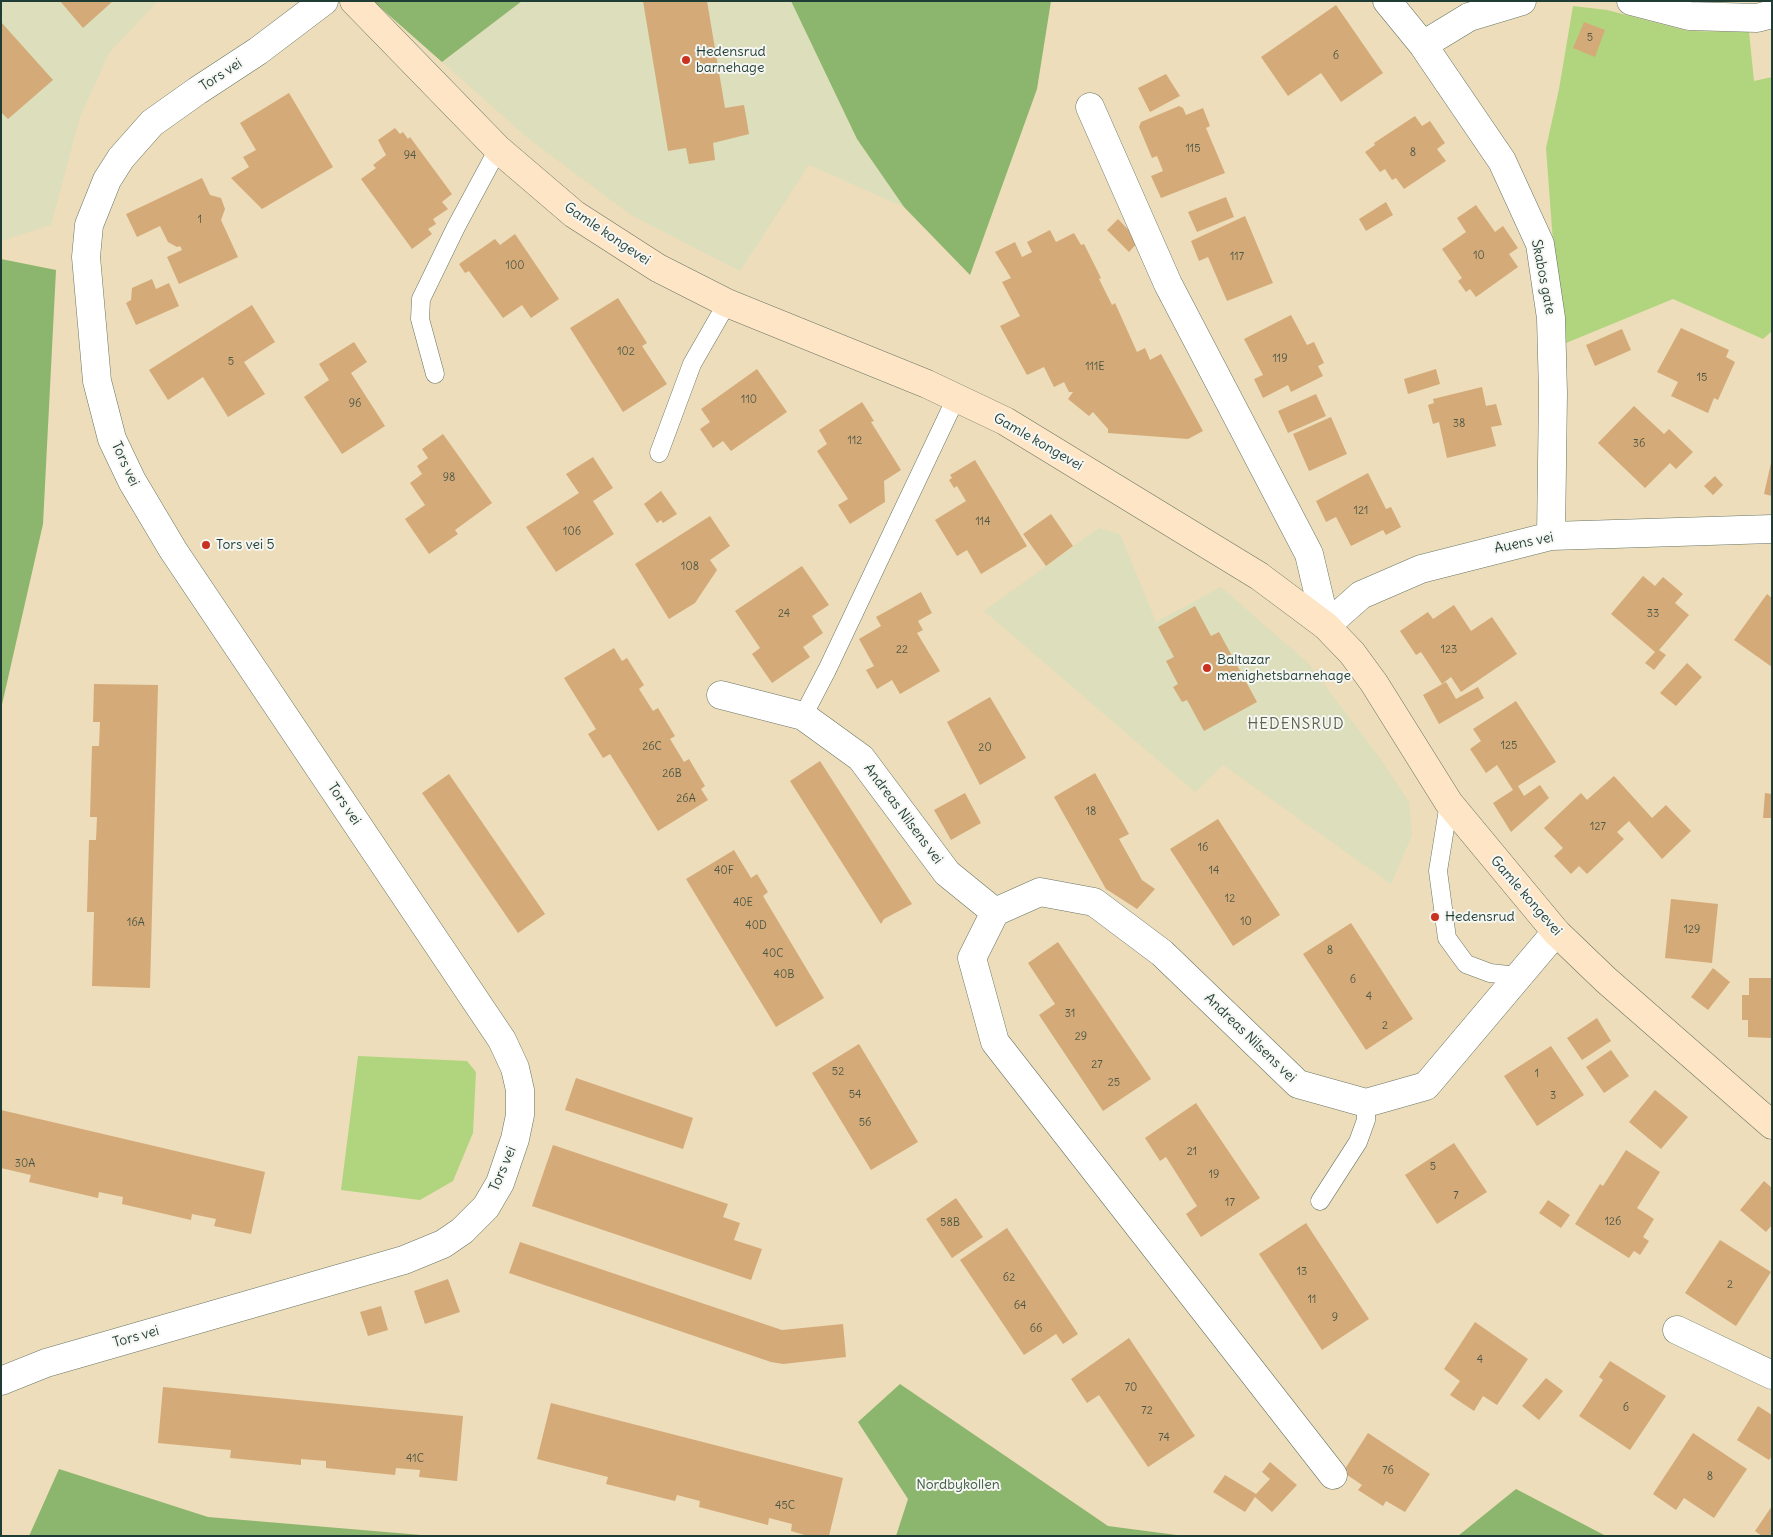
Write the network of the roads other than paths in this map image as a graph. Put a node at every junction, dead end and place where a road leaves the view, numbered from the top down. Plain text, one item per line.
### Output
1 (324, 1) edge
2 (354, 1) edge
3 (1387, 1) edge
4 (1522, 1) edge
5 (1631, 1) edge
6 (1772, 14) edge
7 (1423, 45) junction
8 (1090, 108) dead end
9 (498, 149) junction
10 (727, 303) junction
11 (436, 374) dead end
12 (956, 398) junction
13 (659, 453) dead end
14 (1772, 529) edge
15 (1551, 536) junction
16 (1326, 626) junction
17 (721, 696) dead end
18 (803, 716) junction
19 (1449, 803) junction
20 (995, 912) junction
21 (1556, 932) junction
22 (1517, 976) junction
23 (1366, 1103) junction
24 (1772, 1125) edge
25 (1320, 1201) dead end
26 (1677, 1330) dead end
27 (1772, 1375) edge
28 (1, 1381) edge
29 (1333, 1475) dead end

1 - 28 street, Tors vei
2 - 9 main road, Gamle kongevei
3 - 7 street, Skabos gate
4 - 7 street
5 - 6 street
7 - 15 street, Skabos gate
8 - 16 street
9 - 10 main road, Gamle kongevei
9 - 11 lane
10 - 12 main road, Gamle kongevei
10 - 13 lane
12 - 16 main road, Gamle kongevei
12 - 18 lane
14 - 15 street, Auens vei
15 - 16 street, Auens vei
16 - 19 main road, Gamle kongevei
17 - 18 street, Andreas Nilsens vei
18 - 20 street, Andreas Nilsens vei
19 - 21 main road, Gamle kongevei
19 - 22 lane
20 - 23 street, Andreas Nilsens vei
20 - 29 street
21 - 22 street
21 - 24 main road, Gamle kongevei
22 - 23 street
23 - 25 lane
26 - 27 street

